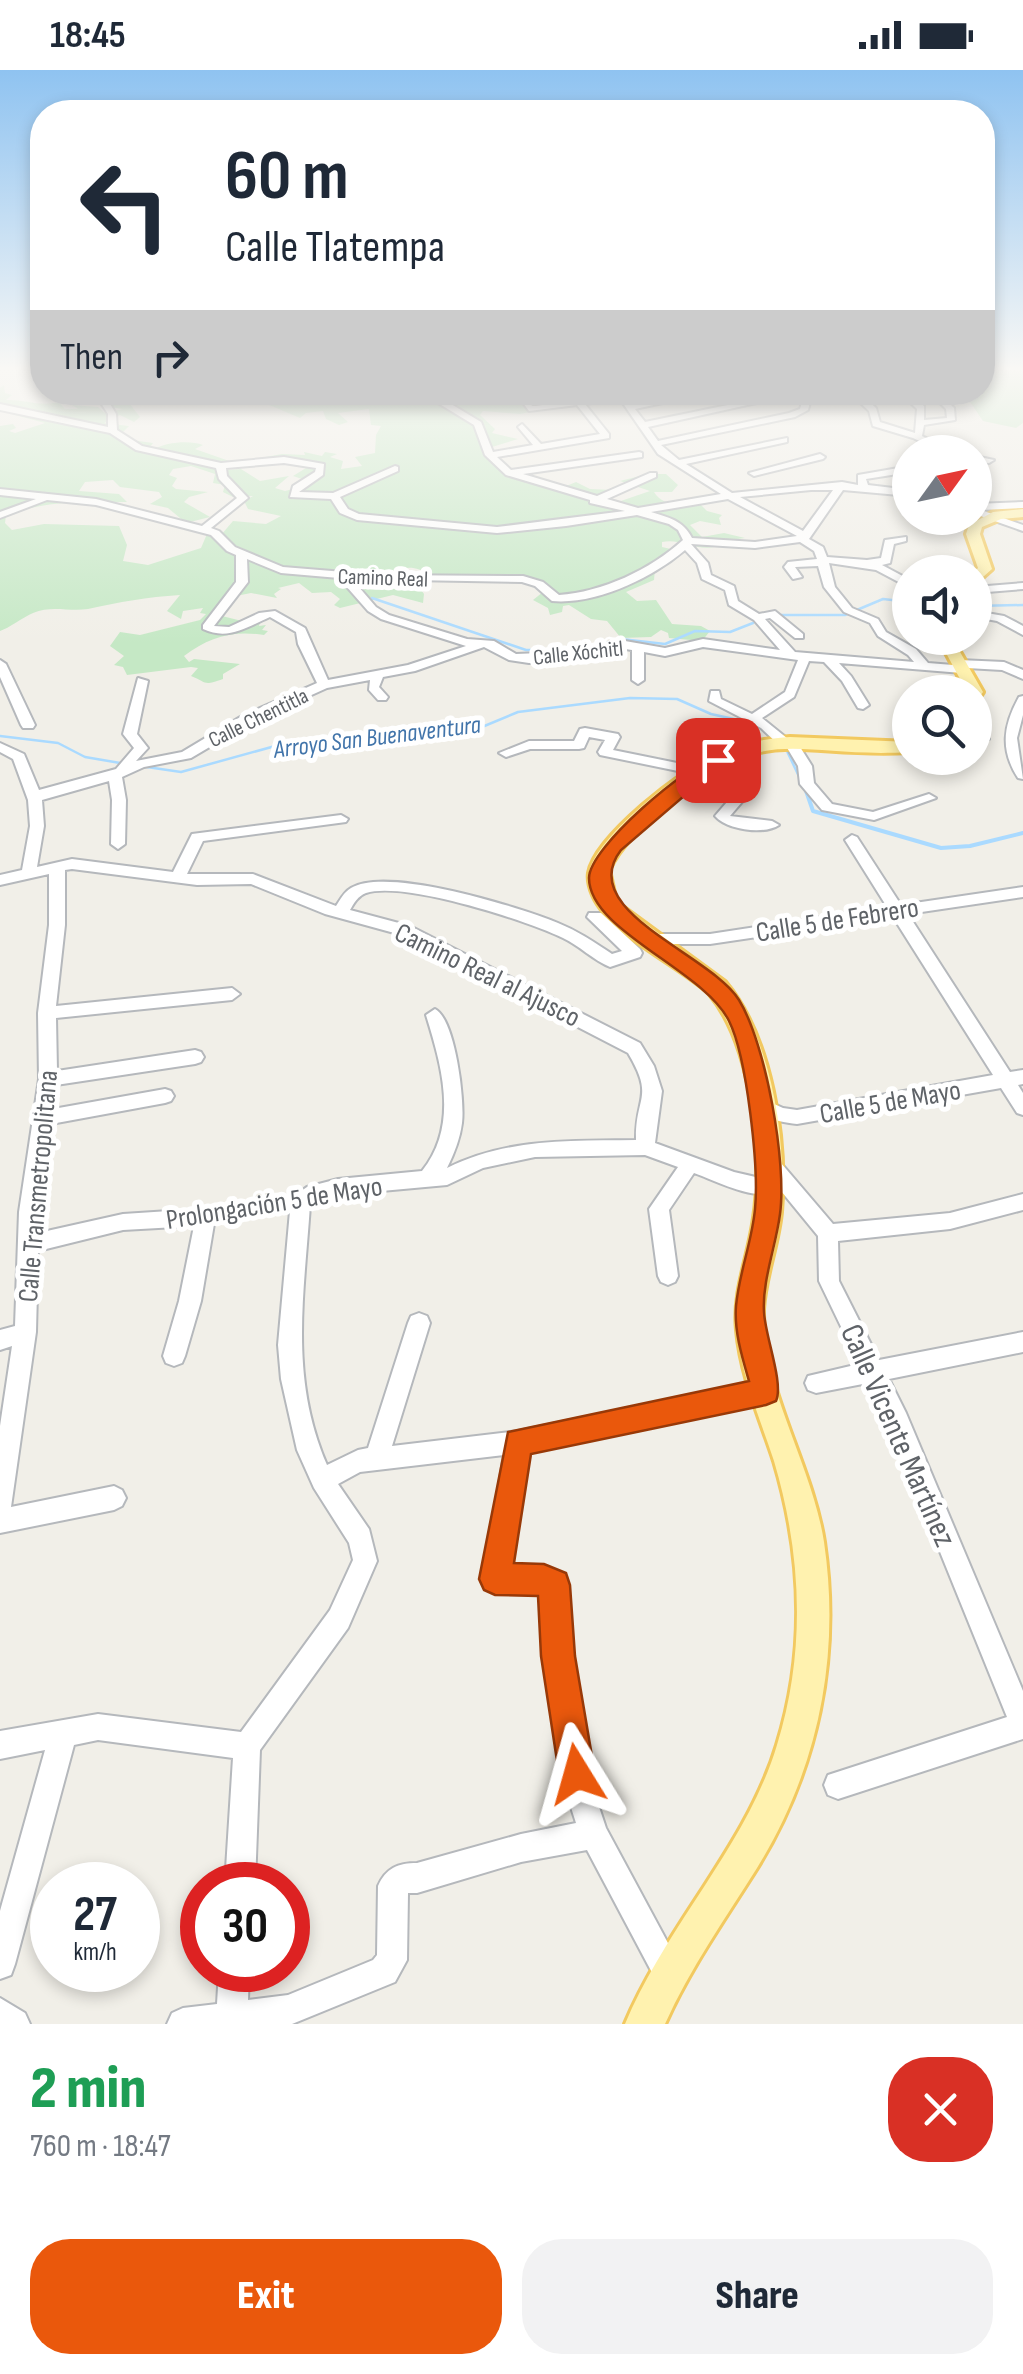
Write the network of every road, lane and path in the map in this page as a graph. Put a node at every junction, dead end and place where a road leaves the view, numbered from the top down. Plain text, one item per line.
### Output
1 (204, 462) edge
2 (261, 462) edge
3 (301, 462) edge
4 (497, 462) edge
5 (583, 462) edge
6 (680, 462) edge
7 (797, 462) edge
8 (676, 463) joint
9 (793, 463) junction
10 (221, 466) junction
11 (628, 466) dead end
12 (395, 469) dead end
13 (754, 472) dead end
14 (892, 472) edge
15 (508, 473) junction
16 (653, 475) dead end
17 (531, 483) junction
18 (842, 485) junction
19 (816, 486) junction
20 (864, 486) junction
21 (892, 490) edge
22 (0, 492) edge
23 (334, 496) junction
24 (730, 496) junction
25 (50, 497) junction
26 (594, 501) junction
27 (778, 505) dead end
28 (1023, 505) edge
29 (992, 508) edge
30 (627, 512) junction
31 (1023, 513) edge
32 (0, 515) edge
33 (992, 516) edge
34 (992, 516) edge
35 (770, 519) junction
36 (1023, 528) edge
37 (204, 529) junction
38 (803, 538) junction
39 (902, 539) dead end
40 (687, 543) junction
41 (242, 554) junction
42 (823, 561) junction
43 (866, 562) junction
44 (892, 571) edge
45 (343, 576) junction
46 (797, 577) dead end
47 (1023, 586) edge
48 (992, 589) edge
49 (769, 616) junction
50 (992, 617) edge
51 (1023, 631) edge
52 (799, 636) dead end
53 (484, 643) junction
54 (638, 646) junction
55 (954, 655) edge
56 (798, 656) junction
57 (828, 659) junction
58 (0, 664) edge
59 (961, 667) junction
60 (926, 668) junction
61 (380, 673) junction
62 (965, 675) edge
63 (1023, 675) edge
64 (142, 680) dead end
65 (638, 680) dead end
66 (324, 685) junction
67 (715, 694) dead end
68 (382, 698) dead end
69 (1023, 700) edge
70 (863, 705) dead end
71 (753, 719) junction
72 (28, 725) dead end
73 (787, 742) junction
74 (0, 747) edge
75 (892, 748) edge
76 (735, 752) junction
77 (506, 753) dead end
78 (128, 766) junction
79 (1023, 774) edge
80 (34, 798) junction
81 (928, 798) dead end
82 (340, 820) dead end
83 (772, 825) dead end
84 (852, 840) dead end
85 (118, 844) dead end
86 (57, 866) junction
87 (30, 872) junction
88 (178, 878) junction
89 (0, 880) edge
90 (1023, 892) edge
91 (898, 909) junction
92 (340, 913) junction
93 (594, 917) dead end
94 (643, 945) junction
95 (232, 994) dead end
96 (48, 1012) junction
97 (435, 1015) dead end
98 (194, 1057) dead end
99 (1014, 1079) edge
100 (48, 1080) junction
101 (166, 1096) dead end
102 (760, 1104) junction
103 (1023, 1108) edge
104 (42, 1118) junction
105 (646, 1147) junction
106 (689, 1166) junction
107 (767, 1173) junction
108 (425, 1181) junction
109 (301, 1201) junction
110 (1023, 1202) edge
111 (205, 1218) junction
112 (828, 1233) junction
113 (26, 1244) junction
114 (668, 1276) dead end
115 (420, 1323) dead end
116 (25, 1332) junction
117 (0, 1340) edge
118 (1023, 1342) edge
119 (174, 1356) dead end
120 (871, 1370) junction
121 (816, 1383) dead end
122 (766, 1391) junction
123 (518, 1442) junction
124 (376, 1459) junction
125 (322, 1480) junction
126 (114, 1498) dead end
127 (0, 1505) edge
128 (0, 1521) edge
129 (1023, 1724) edge
130 (64, 1732) junction
131 (0, 1745) edge
132 (246, 1746) junction
133 (838, 1784) dead end
134 (594, 1834) junction
135 (241, 1862) edge
136 (0, 1964) edge
137 (668, 1971) junction
138 (233, 1992) edge
139 (0, 2014) edge
140 (231, 2020) edge
141 (14, 2024) edge
142 (184, 2024) edge
143 (644, 2024) edge

1 - 10 street
2 - 10 street
3 - 23 street
4 - 15 street
5 - 15 street
6 - 8 street
7 - 9 street
8 - 24 street
9 - 13 street
9 - 19 street
10 - 37 street
11 - 17 street
12 - 23 street
14 - 20 street
15 - 17 street
16 - 26 street
17 - 26 street
18 - 19 street
18 - 20 street
18 - 38 street
19 - 24 street
20 - 21 street
22 - 25 street, Camino Real
23 - 30 street
24 - 30 street
24 - 35 street
25 - 32 street
25 - 37 street, Camino Real
26 - 30 street
27 - 35 street
28 - 29 street
30 - 40 street
31 - 33 main road
34 - 36 street
35 - 38 street
37 - 41 street, Camino Real
38 - 40 street
38 - 42 street
39 - 43 street
40 - 45 street, Camino Real
40 - 49 street
41 - 45 street, Camino Real
41 - 66 street
42 - 43 street
42 - 46 street
42 - 60 street
43 - 44 street
45 - 53 street, Calle Xóchitl
47 - 48 street
49 - 52 street
49 - 56 street
50 - 51 street
53 - 54 street, Calle Xóchitl
53 - 61 street, Calle Chentitla
54 - 56 street, Calle Xóchitl
54 - 65 street
55 - 59 main road
56 - 57 street, Calle Xóchitl
56 - 71 street
57 - 60 street, Calle Xóchitl
57 - 70 street
58 - 72 street
59 - 60 street, Calle Xóchitl
59 - 62 main road
59 - 63 street, Calle Xóchitl
61 - 66 street, Calle Chentitla
61 - 68 street
64 - 78 street
66 - 78 street, Calle Chentitla
67 - 71 street
69 - 79 street
71 - 73 street
73 - 75 main road
73 - 76 main road
73 - 81 street
74 - 80 street
76 - 77 street
76 - 83 street
76 - 94 main road
78 - 80 street, Calle Chentitla
78 - 85 street
80 - 87 street
82 - 88 street
84 - 91 street
86 - 87 street, Camino Real al Ajusco
86 - 88 street, Camino Real al Ajusco
86 - 96 street, Calle Transmetropolitana
87 - 89 street, Camino Real al Ajusco
88 - 92 street, Camino Real al Ajusco
90 - 91 street, Calle 5 de Febrero
91 - 94 street, Calle 5 de Febrero
91 - 99 street
92 - 94 street, Calle 5 de Febrero
92 - 105 street, Camino Real al Ajusco
93 - 94 street
94 - 102 main road
95 - 96 street
96 - 100 street, Calle Transmetropolitana
97 - 108 street
98 - 100 street
99 - 102 street, Calle 5 de Mayo
99 - 103 street
100 - 104 street, Calle Transmetropolitana
101 - 104 street
102 - 107 main road
104 - 113 street, Calle Transmetropolitana
105 - 106 street
105 - 108 street
106 - 107 street
106 - 114 street
107 - 112 street
107 - 122 main road
108 - 109 street, Prolongación 5 de Mayo
109 - 111 street, Prolongación 5 de Mayo
109 - 125 street
110 - 112 street
111 - 113 street, Prolongación 5 de Mayo
111 - 119 street
112 - 120 street, Calle Vicente Martínez
113 - 116 street, Calle Transmetropolitana
115 - 124 street
116 - 117 street
116 - 127 street, Calle Transmetropolitana
118 - 120 street
120 - 121 street
120 - 129 street, Calle Vicente Martínez
122 - 123 street
122 - 137 main road
123 - 124 street
123 - 134 street
124 - 125 street
125 - 132 street
126 - 128 street
129 - 133 street
130 - 131 street
130 - 132 street
130 - 136 street
132 - 135 street
134 - 137 street
134 - 140 street
137 - 143 main road
138 - 140 street
139 - 141 street
140 - 142 street

